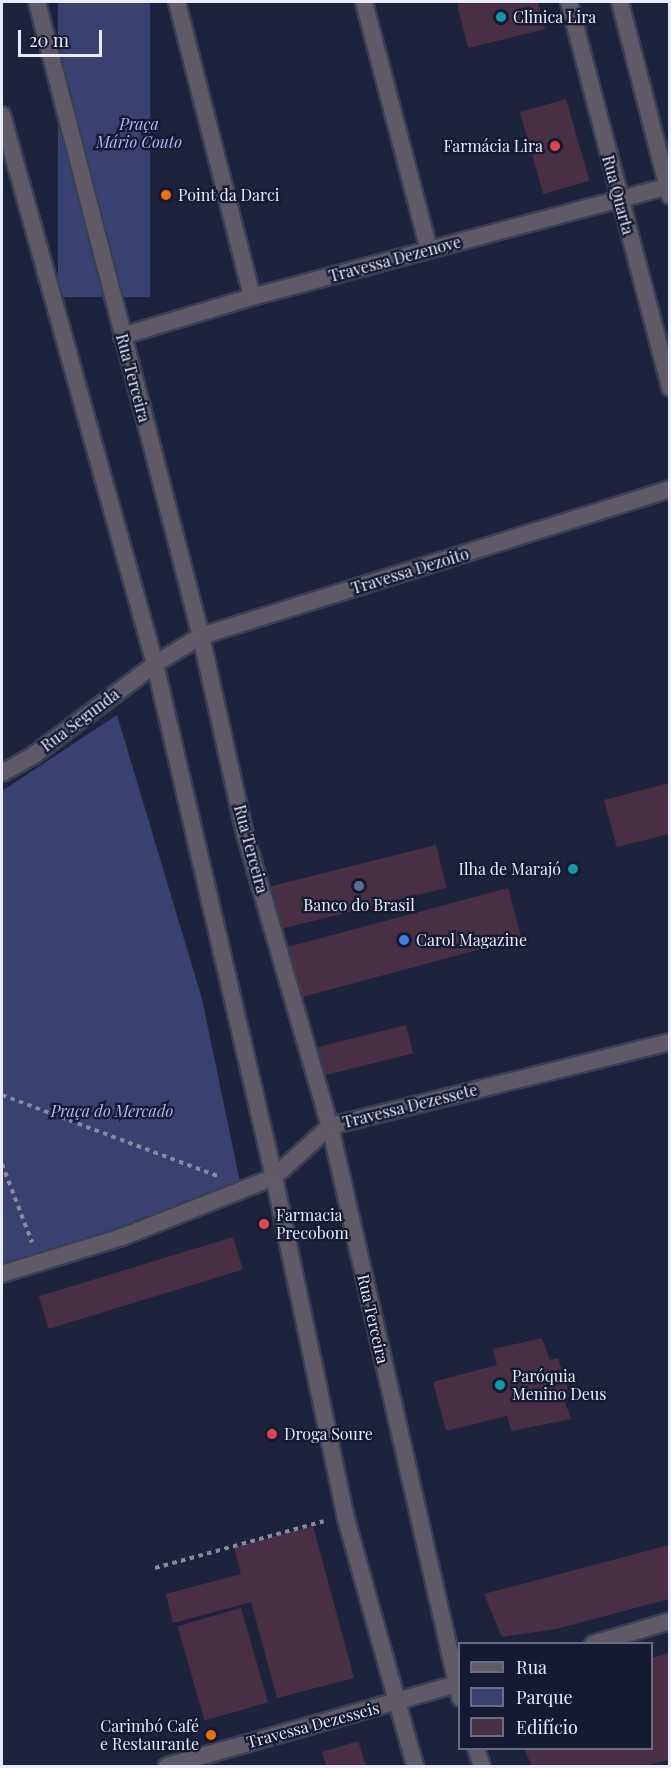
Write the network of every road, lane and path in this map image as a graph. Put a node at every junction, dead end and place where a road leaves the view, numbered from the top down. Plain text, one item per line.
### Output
1 (37, 2) edge
2 (177, 2) edge
3 (364, 2) edge
4 (569, 2) edge
5 (620, 2) edge
6 (2, 115) edge
7 (669, 190) edge
8 (619, 200) junction
9 (429, 250) junction
10 (252, 297) junction
11 (123, 336) junction
12 (669, 388) edge
13 (669, 489) edge
14 (201, 636) junction
15 (155, 664) junction
16 (2, 772) edge
17 (669, 1042) edge
18 (2, 1095) edge
19 (330, 1126) junction
20 (2, 1164) edge
21 (274, 1177) junction
22 (210, 1181) dead end
23 (34, 1248) dead end
24 (2, 1274) edge
25 (345, 1515) junction
26 (155, 1568) dead end
27 (669, 1621) edge
28 (600, 1642) edge
29 (458, 1688) edge
30 (395, 1702) junction
31 (476, 1750) edge
32 (167, 1767) edge
33 (415, 1767) edge
34 (482, 1767) edge

1 - 11 street, Rua Terceira
2 - 10 street
3 - 9 street
4 - 8 street, Rua Quarta
5 - 7 street
6 - 15 street
7 - 8 street, Travessa Dezenove
8 - 9 street, Travessa Dezenove
8 - 12 street, Rua Quarta
9 - 10 street, Travessa Dezenove
10 - 11 street, Travessa Dezenove
11 - 14 street, Rua Terceira
13 - 14 street, Travessa Dezoito
14 - 15 street, Travessa Dezoito
14 - 19 street, Rua Terceira
15 - 16 street, Rua Segunda
15 - 21 street
17 - 19 street, Travessa Dezessete
18 - 22 path
19 - 21 street, Travessa Dezessete
19 - 29 street, Rua Terceira
20 - 23 path
21 - 24 street, Travessa Dezessete
21 - 25 street
25 - 26 path
25 - 30 street
27 - 28 street
29 - 30 street, Travessa Dezesseis
30 - 32 street, Travessa Dezesseis
30 - 33 street
31 - 34 street

